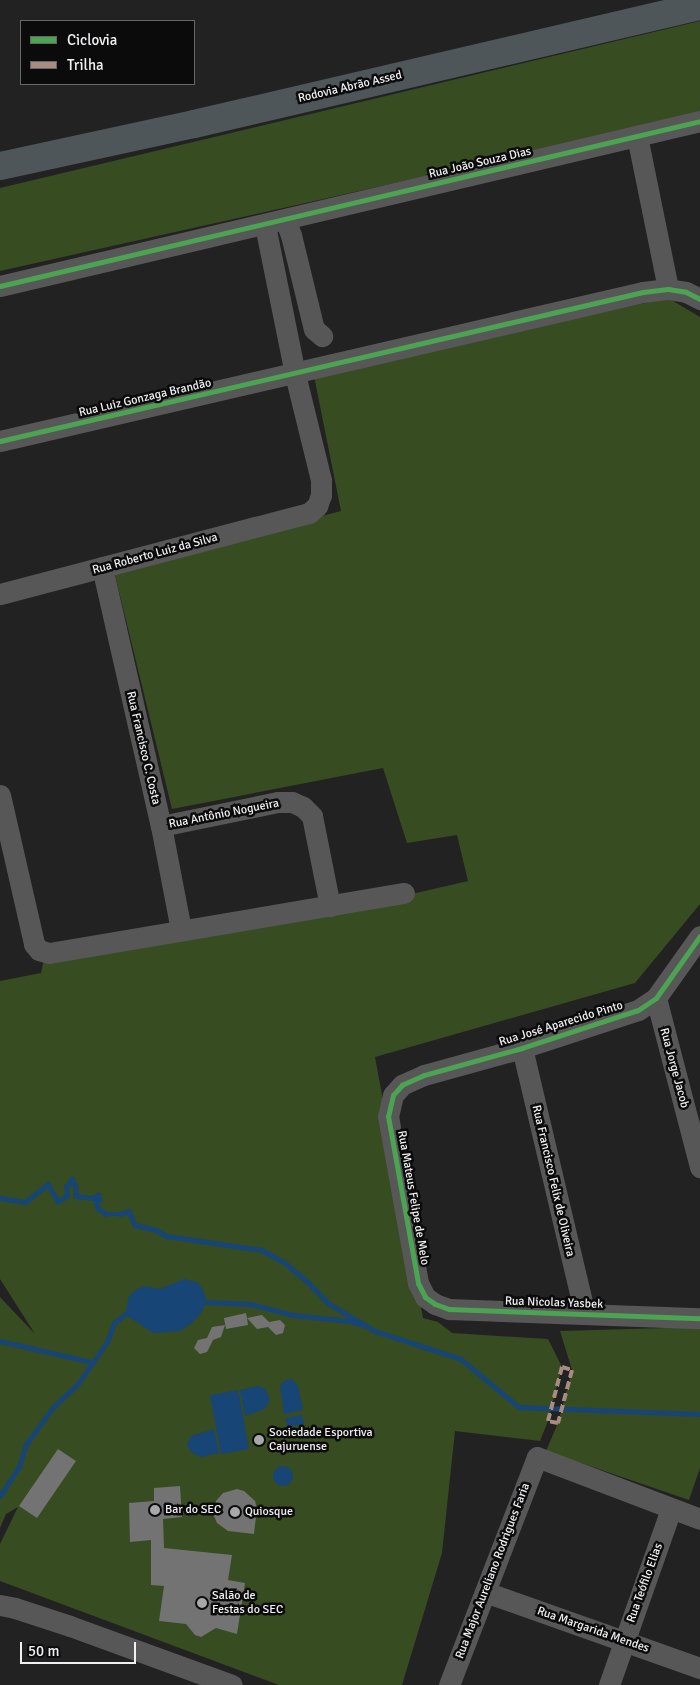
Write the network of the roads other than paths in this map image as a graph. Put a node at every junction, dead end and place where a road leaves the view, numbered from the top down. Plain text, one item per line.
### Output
1 (700, 6) edge
2 (700, 121) edge
3 (637, 136) junction
4 (0, 166) edge
5 (275, 223) junction
6 (0, 286) edge
7 (668, 289) junction
8 (700, 299) edge
9 (322, 336) dead end
10 (295, 374) junction
11 (0, 442) edge
12 (102, 567) junction
13 (0, 594) edge
14 (0, 795) edge
15 (161, 826) junction
16 (404, 893) dead end
17 (330, 906) junction
18 (180, 930) junction
19 (698, 940) edge
20 (656, 998) junction
21 (522, 1048) junction
22 (388, 1116) joint
23 (700, 1167) edge
24 (418, 1284) joint
25 (585, 1314) junction
26 (700, 1318) edge
27 (672, 1510) junction
28 (700, 1519) edge
29 (485, 1592) junction
30 (0, 1605) edge
31 (625, 1641) junction
32 (700, 1668) edge
33 (219, 1683) edge
34 (449, 1685) edge
35 (609, 1685) edge

1 - 4 main road, Rodovia Abrão Assed
2 - 3 street, Rua João Souza Dias
3 - 5 street, Rua João Souza Dias
3 - 7 street
5 - 6 street, Rua João Souza Dias
5 - 9 street
5 - 10 street
7 - 8 street
7 - 10 street, Rua Luiz Gonzaga Brandão
10 - 11 street, Rua Luiz Gonzaga Brandão
10 - 12 street, Rua Roberto Luiz da Silva
12 - 13 street, Rua Roberto Luiz da Silva
12 - 15 street, Rua Francisco C. Costa
14 - 18 street
15 - 17 street, Rua Antônio Nogueira
15 - 18 street, Rua Francisco C. Costa
16 - 17 street
17 - 18 street
19 - 20 street, Rua José Aparecido Pinto
20 - 21 street, Rua José Aparecido Pinto
20 - 23 street, Rua Jorge Jacob
21 - 22 street, Rua José Aparecido Pinto
21 - 25 street, Rua Francisco Felix de Oliveira
22 - 24 street, Rua Mateus Felipe de Melo
24 - 25 street, Rua Nicolas Yasbek
25 - 26 street, Rua Nicolas Yasbek
27 - 28 street
27 - 29 street, Rua Major Aureliano Rodrigues Faria
27 - 31 street, Rua Teófilo Elias
29 - 31 street, Rua Margarida Mendes
29 - 34 street, Rua Major Aureliano Rodrigues Faria
30 - 33 street
31 - 32 street, Rua Margarida Mendes
31 - 35 street, Rua Teófilo Elias

